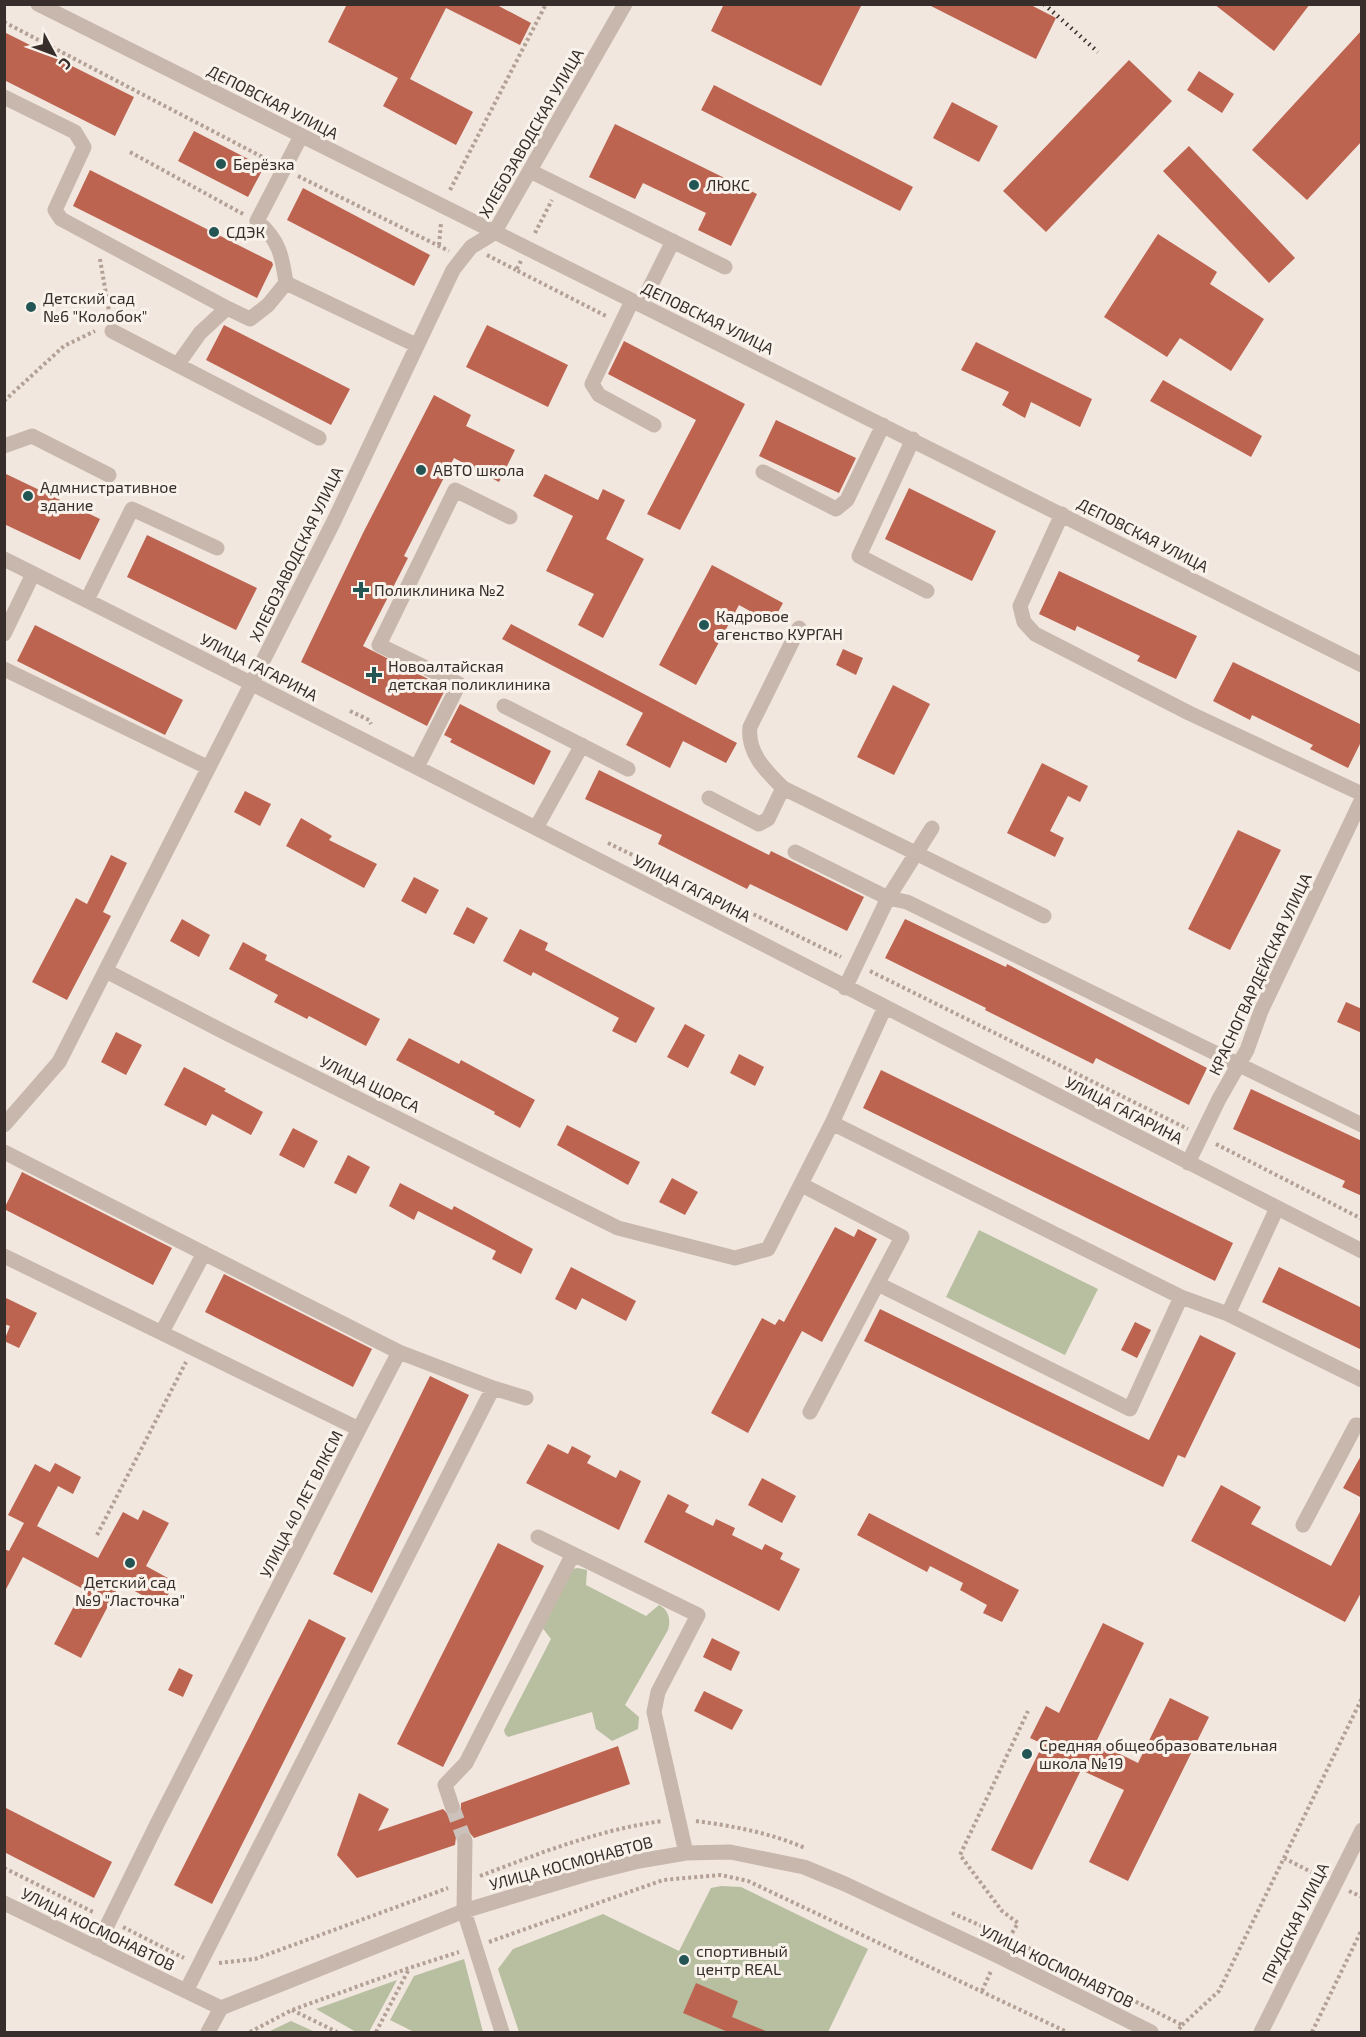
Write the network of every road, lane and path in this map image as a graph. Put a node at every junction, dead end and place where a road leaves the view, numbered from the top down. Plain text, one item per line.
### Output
1 (38, 4) edge
2 (546, 4) edge
3 (625, 4) edge
4 (4, 22) edge
5 (4, 96) edge
6 (301, 136) junction
7 (130, 152) dead end
8 (285, 169) junction
9 (530, 171) junction
10 (442, 207) junction
11 (257, 221) junction
12 (494, 233) junction
13 (97, 238) junction
14 (673, 241) junction
15 (439, 245) junction
16 (466, 252) junction
17 (725, 267) dead end
18 (516, 270) dead end
19 (286, 283) junction
20 (636, 303) junction
21 (227, 308) junction
22 (112, 331) junction
23 (416, 345) junction
24 (178, 364) junction
25 (4, 401) edge
26 (883, 424) junction
27 (654, 425) dead end
28 (319, 438) dead end
29 (913, 439) junction
30 (4, 446) edge
31 (763, 472) dead end
32 (109, 475) dead end
33 (1062, 514) junction
34 (510, 517) dead end
35 (217, 548) dead end
36 (4, 559) edge
37 (33, 574) junction
38 (927, 591) dead end
39 (87, 600) junction
40 (799, 628) dead end
41 (4, 634) edge
42 (1362, 665) edge
43 (4, 669) edge
44 (252, 683) junction
45 (504, 706) dead end
46 (348, 710) dead end
47 (373, 727) dead end
48 (582, 745) junction
49 (207, 767) junction
50 (417, 767) junction
51 (628, 769) dead end
52 (783, 788) junction
53 (1362, 796) edge
54 (709, 798) dead end
55 (536, 828) junction
56 (932, 828) dead end
57 (599, 838) dead end
58 (795, 852) dead end
59 (917, 853) junction
60 (888, 898) junction
61 (1044, 916) dead end
62 (857, 964) junction
63 (106, 970) junction
64 (845, 988) junction
65 (885, 1007) junction
66 (1239, 1065) junction
67 (832, 1123) junction
68 (4, 1125) edge
69 (1362, 1125) edge
70 (1201, 1136) junction
71 (4, 1152) edge
72 (1188, 1163) junction
73 (802, 1185) junction
74 (1277, 1208) junction
75 (1362, 1220) edge
76 (1362, 1251) edge
77 (204, 1253) junction
78 (4, 1256) edge
79 (878, 1284) junction
80 (1181, 1297) junction
81 (1228, 1314) junction
82 (162, 1332) junction
83 (194, 1347) junction
84 (399, 1352) junction
85 (1362, 1380) edge
86 (493, 1388) junction
87 (526, 1398) dead end
88 (810, 1412) dead end
89 (1362, 1426) edge
90 (360, 1429) junction
91 (1304, 1525) dead end
92 (97, 1535) dead end
93 (538, 1537) dead end
94 (573, 1554) junction
95 (1362, 1698) edge
96 (1028, 1711) dead end
97 (452, 1806) tunnel mouth
98 (678, 1819) junction
99 (1362, 1830) edge
100 (465, 1841) tunnel mouth
101 (806, 1849) dead end
102 (686, 1853) junction
103 (465, 1882) junction
104 (4, 1903) edge
105 (945, 1910) dead end
106 (464, 1911) junction
107 (1362, 1929) edge
108 (1009, 1938) junction
109 (96, 1948) junction
110 (474, 1948) junction
111 (998, 1956) junction
112 (199, 1965) junction
113 (409, 1968) junction
114 (186, 1991) junction
115 (982, 1991) junction
116 (221, 2008) junction
117 (292, 2010) junction
118 (1182, 2025) junction
119 (208, 2032) edge
120 (250, 2032) edge
121 (337, 2032) edge
122 (376, 2032) edge
123 (502, 2032) edge
124 (1067, 2032) edge
125 (1151, 2032) edge
126 (1177, 2032) edge
127 (1261, 2032) edge
128 (1312, 2032) edge

1 - 6 street, ДЕПОВСКАЯ УЛИЦА
2 - 10 path
3 - 9 street, ХЛЕБОЗАВОДСКАЯ УЛИЦА
4 - 8 path
5 - 13 street
6 - 8 street
6 - 10 street, ДЕПОВСКАЯ УЛИЦА
7 - 11 path
8 - 11 street
8 - 15 path
9 - 12 street, ХЛЕБОЗАВОДСКАЯ УЛИЦА
9 - 14 street
10 - 12 street, ДЕПОВСКАЯ УЛИЦА
10 - 15 path
11 - 19 street
12 - 16 street, ХЛЕБОЗАВОДСКАЯ УЛИЦА
12 - 20 street, ДЕПОВСКАЯ УЛИЦА
13 - 21 street
13 - 22 path
14 - 17 street
14 - 20 street
15 - 16 path
16 - 18 path
16 - 23 street, ХЛЕБОЗАВОДСКАЯ УЛИЦА
19 - 21 street
19 - 23 street
20 - 26 street, ДЕПОВСКАЯ УЛИЦА
20 - 27 street
21 - 24 street
22 - 24 street
22 - 25 path
23 - 44 street, ХЛЕБОЗАВОДСКАЯ УЛИЦА
24 - 28 street
26 - 29 street, ДЕПОВСКАЯ УЛИЦА
26 - 31 street
29 - 33 street, ДЕПОВСКАЯ УЛИЦА
29 - 38 street
30 - 32 street
33 - 42 street, ДЕПОВСКАЯ УЛИЦА
33 - 53 street
34 - 50 street
35 - 39 street
36 - 37 street, УЛИЦА ГАГАРИНА
37 - 39 street, УЛИЦА ГАГАРИНА
37 - 41 street
39 - 44 street, УЛИЦА ГАГАРИНА
40 - 52 street
43 - 49 street
44 - 49 street, ХЛЕБОЗАВОДСКАЯ УЛИЦА
44 - 50 street, УЛИЦА ГАГАРИНА
45 - 48 street
46 - 47 path
48 - 51 street
48 - 55 street
49 - 63 street, ХЛЕБОЗАВОДСКАЯ УЛИЦА
50 - 55 street, УЛИЦА ГАГАРИНА
52 - 54 street
52 - 59 street
53 - 66 street, КРАСНОГВАРДЕЙСКАЯ УЛИЦА
55 - 64 street, УЛИЦА ГАГАРИНА
56 - 59 street
57 - 62 path
58 - 60 street
59 - 60 street
59 - 61 street
60 - 62 street
60 - 66 street
62 - 64 street
62 - 70 path
63 - 68 street, ХЛЕБОЗАВОДСКАЯ УЛИЦА
63 - 73 street, УЛИЦА ЩОРСА
64 - 65 street, УЛИЦА ГАГАРИНА
65 - 67 street, УЛИЦА ЩОРСА
65 - 72 street, УЛИЦА ГАГАРИНА
66 - 69 street
66 - 70 street, КРАСНОГВАРДЕЙСКАЯ УЛИЦА
67 - 73 street, УЛИЦА ЩОРСА
67 - 80 street
70 - 72 street, КРАСНОГВАРДЕЙСКАЯ УЛИЦА
70 - 75 path
71 - 77 street
72 - 74 street, УЛИЦА ГАГАРИНА
73 - 79 street
74 - 76 street, УЛИЦА ГАГАРИНА
74 - 81 street
77 - 82 street
77 - 84 street
78 - 82 street, УЛИЦА 40 ЛЕТ ВЛКСМ
79 - 80 street
79 - 88 street
80 - 81 street
81 - 85 street
82 - 83 street, УЛИЦА 40 ЛЕТ ВЛКСМ
83 - 90 street, УЛИЦА 40 ЛЕТ ВЛКСМ
83 - 92 path
84 - 86 street
84 - 90 street
86 - 87 street
86 - 112 street
89 - 91 street
90 - 109 street, УЛИЦА 40 ЛЕТ ВЛКСМ
93 - 94 street
94 - 97 street
94 - 98 street
95 - 118 path
96 - 108 path
98 - 101 path
98 - 102 street
98 - 103 path
99 - 127 street, ПРУДСКАЯ УЛИЦА
100 - 103 street
102 - 106 street, УЛИЦА КОСМОНАВТОВ
102 - 111 street, УЛИЦА КОСМОНАВТОВ
103 - 106 street
103 - 112 path
104 - 109 street, УЛИЦА КОСМОНАВТОВ
105 - 108 path
106 - 110 street
106 - 116 street, УЛИЦА КОСМОНАВТОВ
107 - 128 path
108 - 111 path
108 - 118 path
109 - 114 street, УЛИЦА КОСМОНАВТОВ
110 - 113 path
110 - 115 path
110 - 123 street
111 - 115 path
111 - 125 street, УЛИЦА КОСМОНАВТОВ
112 - 114 street
113 - 117 path
113 - 122 path
114 - 116 street, УЛИЦА КОСМОНАВТОВ
115 - 124 path
116 - 119 street
117 - 120 path
117 - 121 path
118 - 126 path

